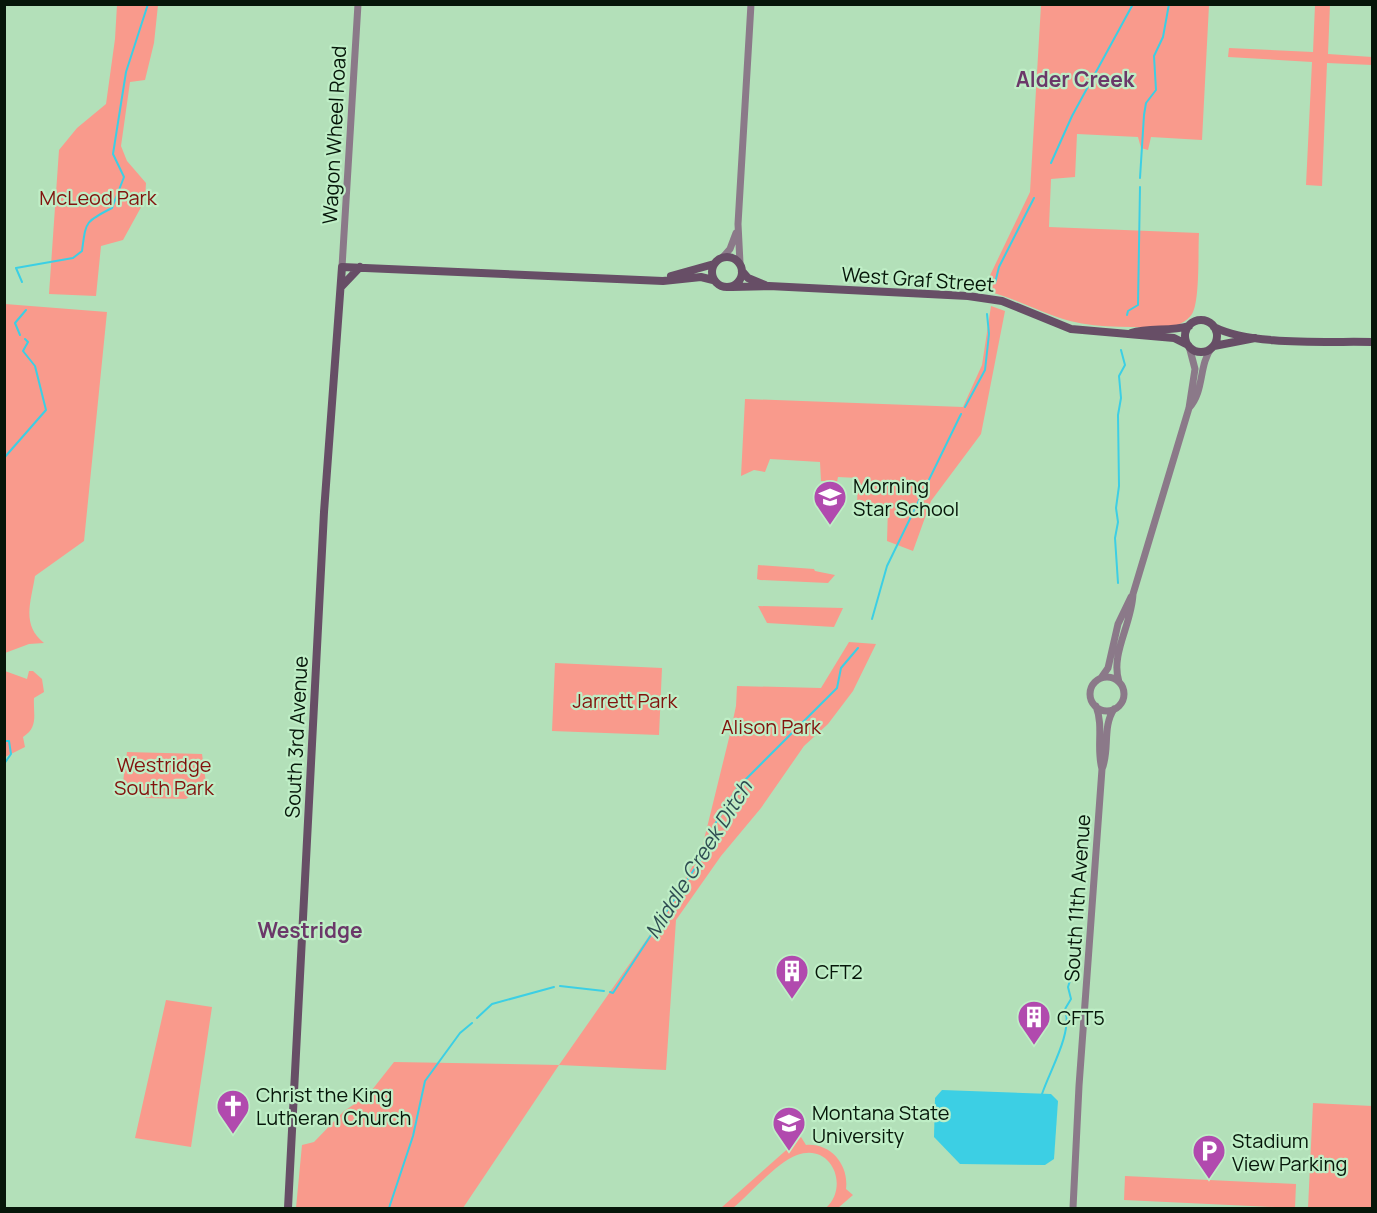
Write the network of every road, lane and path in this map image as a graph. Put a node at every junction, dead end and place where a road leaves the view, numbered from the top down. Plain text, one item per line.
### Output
1 (358, 4) edge
2 (751, 4) edge
3 (738, 224) junction
4 (723, 257) junction
5 (714, 264) junction
6 (342, 267) junction
7 (360, 267) junction
8 (741, 267) junction
9 (650, 279) junction
10 (713, 280) junction
11 (341, 286) junction
12 (769, 286) junction
13 (732, 287) junction
14 (1189, 326) junction
15 (1214, 327) junction
16 (1131, 333) junction
17 (1255, 338) junction
18 (1372, 342) edge
19 (1188, 346) junction
20 (1213, 346) junction
21 (1190, 408) junction
22 (1133, 594) junction
23 (1100, 679) junction
24 (1119, 682) junction
25 (1096, 706) junction
26 (1114, 709) junction
27 (1102, 769) junction
28 (288, 1209) edge
29 (1073, 1209) edge

1 - 6 street, Wagon Wheel Road
2 - 3 street
3 - 4 street
3 - 8 street
4 - 5 main road
4 - 8 main road
5 - 9 main road
5 - 10 main road
6 - 7 main road
6 - 11 main road, South 3rd Avenue
7 - 9 main road
7 - 11 main road
8 - 12 main road, West Graf Street
8 - 13 main road
9 - 10 main road
10 - 13 main road
11 - 28 main road, South 3rd Avenue
12 - 13 main road, West Graf Street
12 - 16 main road, West Graf Street
14 - 15 main road, West Graf Street
14 - 16 main road, West Graf Street
14 - 19 main road
15 - 17 main road, West Graf Street
15 - 20 main road
16 - 19 main road, West Graf Street
17 - 18 main road, West Graf Street
17 - 20 main road, West Graf Street
19 - 20 main road, West Graf Street
19 - 21 street
20 - 21 street
21 - 22 street
22 - 23 street
22 - 24 street
23 - 24 street
23 - 25 street
24 - 26 street
25 - 26 street
25 - 27 street, South 11th Avenue
26 - 27 street, South 11th Avenue
27 - 29 street, South 11th Avenue

